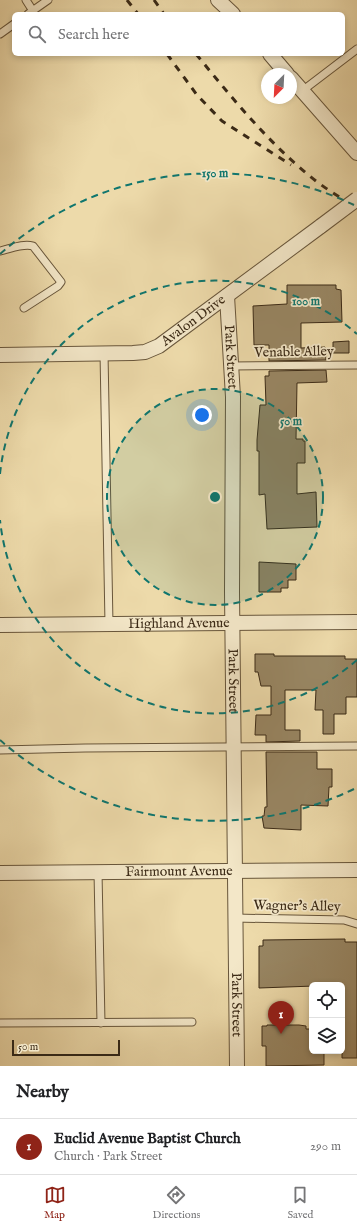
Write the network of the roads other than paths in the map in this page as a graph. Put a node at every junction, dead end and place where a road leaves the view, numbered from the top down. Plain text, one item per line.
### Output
1 (26, 0) edge
2 (48, 0) edge
3 (218, 0) edge
4 (30, 12) edge
5 (231, 12) edge
6 (12, 25) edge
7 (0, 34) edge
8 (357, 49) edge
9 (272, 56) edge
10 (282, 68) edge
11 (297, 85) edge
12 (302, 91) junction
13 (357, 153) edge
14 (357, 199) edge
15 (0, 251) edge
16 (227, 296) junction
17 (24, 308) dead end
18 (104, 353) junction
19 (0, 355) edge
20 (357, 365) edge
21 (231, 366) junction
22 (357, 622) edge
23 (108, 624) junction
24 (233, 624) junction
25 (0, 626) edge
26 (357, 746) edge
27 (234, 747) junction
28 (0, 750) edge
29 (357, 870) edge
30 (98, 872) junction
31 (235, 872) junction
32 (0, 873) edge
33 (235, 918) junction
34 (357, 924) edge
35 (192, 1022) dead end
36 (0, 1023) edge
37 (101, 1023) junction
38 (237, 1066) edge

1 - 4 lane
2 - 4 lane
3 - 5 street
6 - 7 lane
8 - 12 lane
9 - 10 street
11 - 12 street
12 - 13 street
14 - 16 street, Avalon Drive, bridge
15 - 17 lane
16 - 18 street, Avalon Drive
16 - 21 street, Park Street
18 - 19 street, Avalon Drive
18 - 23 lane
20 - 21 lane, Venable Alley
21 - 24 street, Park Street
22 - 24 street, Highland Avenue
23 - 24 street, Highland Avenue
23 - 25 street, Highland Avenue
24 - 27 street, Park Street
26 - 27 lane
27 - 28 lane
27 - 31 street, Park Street
29 - 31 street, Fairmount Avenue
30 - 31 street, Fairmount Avenue
30 - 32 street, Fairmount Avenue
30 - 37 lane
31 - 33 street, Park Street
33 - 34 lane, Wagner's Alley
33 - 38 street, Park Street
35 - 37 lane
36 - 37 lane

